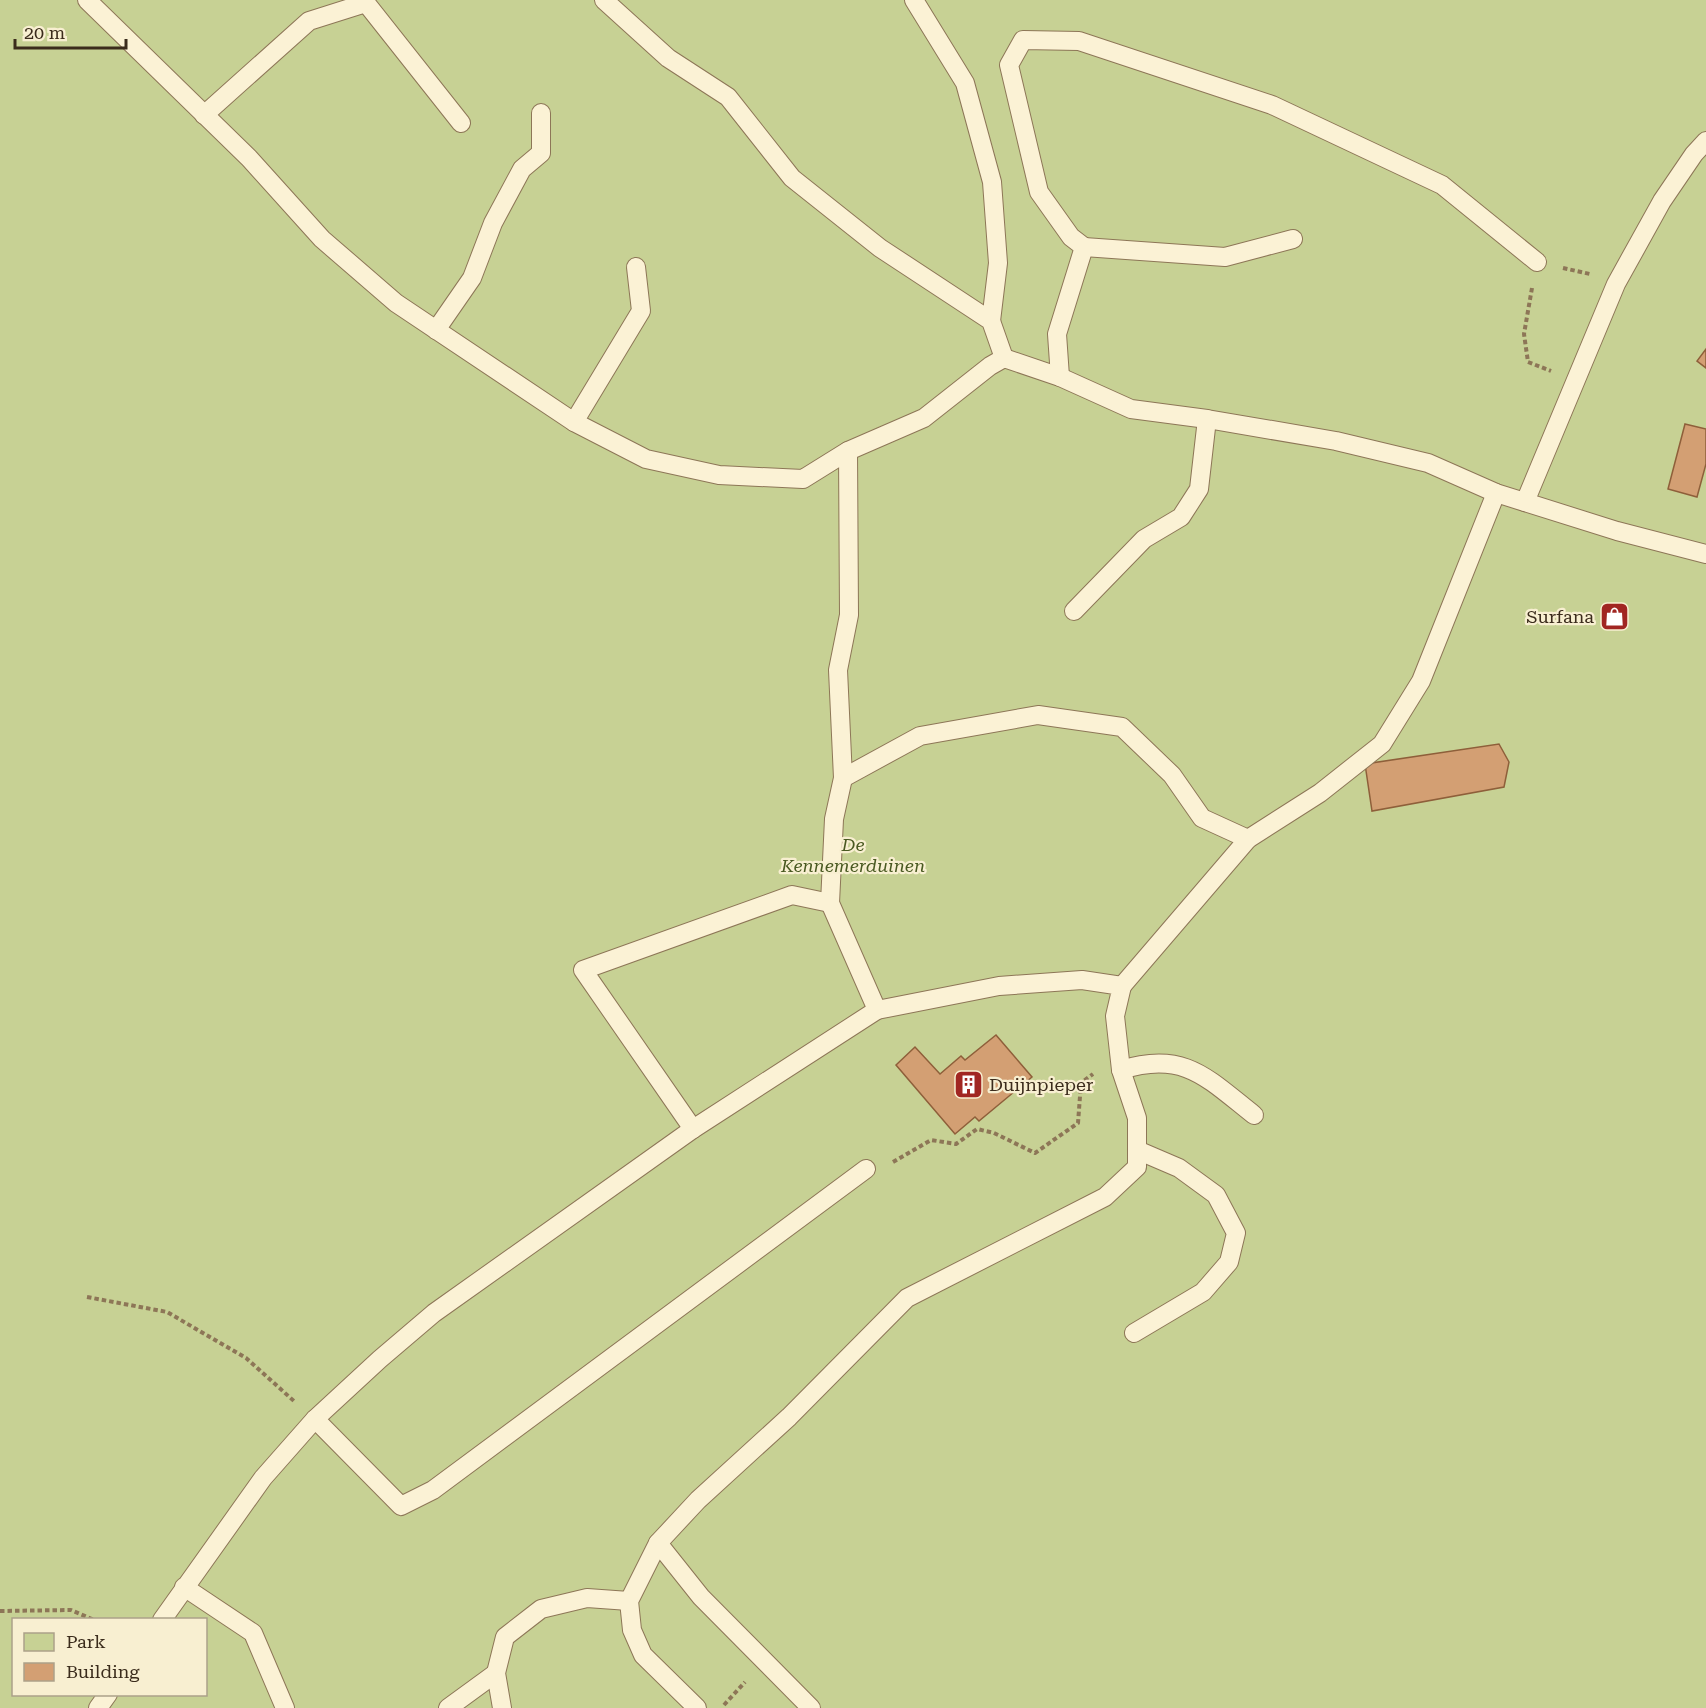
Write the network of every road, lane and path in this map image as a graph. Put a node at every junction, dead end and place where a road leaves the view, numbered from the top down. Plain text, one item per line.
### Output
1 (87, 0) edge
2 (604, 0) edge
3 (914, 0) edge
4 (541, 113) dead end
5 (204, 115) junction
6 (462, 123) dead end
7 (1706, 141) edge
8 (1293, 239) dead end
9 (1084, 247) junction
10 (1537, 262) junction
11 (636, 267) dead end
12 (1616, 284) junction
13 (991, 321) junction
14 (436, 330) junction
15 (1004, 358) junction
16 (1060, 377) junction
17 (1576, 381) junction
18 (1207, 419) junction
19 (574, 422) junction
20 (848, 451) junction
21 (1496, 493) junction
22 (1525, 502) junction
23 (1706, 554) edge
24 (1074, 611) dead end
25 (843, 778) junction
26 (1248, 839) junction
27 (830, 903) junction
28 (1122, 986) junction
29 (878, 1010) junction
30 (1120, 1062) junction
31 (1254, 1115) dead end
32 (693, 1129) junction
33 (1137, 1150) junction
34 (866, 1169) joint
35 (87, 1297) dead end
36 (1134, 1333) dead end
37 (315, 1419) junction
38 (658, 1543) junction
39 (184, 1587) junction
40 (629, 1600) junction
41 (0, 1611) edge
42 (89, 1618) edge
43 (163, 1618) edge
44 (765, 1662) junction
45 (495, 1673) junction
46 (107, 1696) edge
47 (98, 1708) edge
48 (285, 1708) edge
49 (448, 1708) edge
50 (502, 1708) edge
51 (697, 1708) edge
52 (722, 1708) edge
53 (811, 1708) edge

1 - 5 lane
2 - 13 lane
3 - 13 lane
4 - 14 lane
5 - 6 lane
5 - 14 lane
7 - 12 lane
8 - 9 lane
9 - 10 lane
9 - 16 lane
10 - 12 path
10 - 17 path
11 - 19 lane
12 - 17 lane
13 - 15 lane
14 - 19 lane
15 - 16 lane
15 - 20 lane
16 - 18 lane
17 - 22 lane
18 - 21 lane
18 - 24 lane
19 - 20 lane
20 - 25 lane
21 - 22 lane
21 - 26 lane
22 - 23 lane
25 - 26 lane
25 - 27 lane
26 - 28 lane
27 - 29 lane
27 - 32 lane
28 - 29 lane
28 - 30 lane
29 - 32 lane
30 - 31 lane
30 - 33 lane
30 - 34 path
32 - 37 lane
33 - 36 lane
33 - 38 lane
34 - 37 lane
35 - 37 path
37 - 39 lane
38 - 40 lane
38 - 44 lane
39 - 43 lane
39 - 48 lane
40 - 45 lane
40 - 51 lane
41 - 42 path
44 - 52 path
44 - 53 lane
45 - 49 lane
45 - 50 lane
46 - 47 lane

